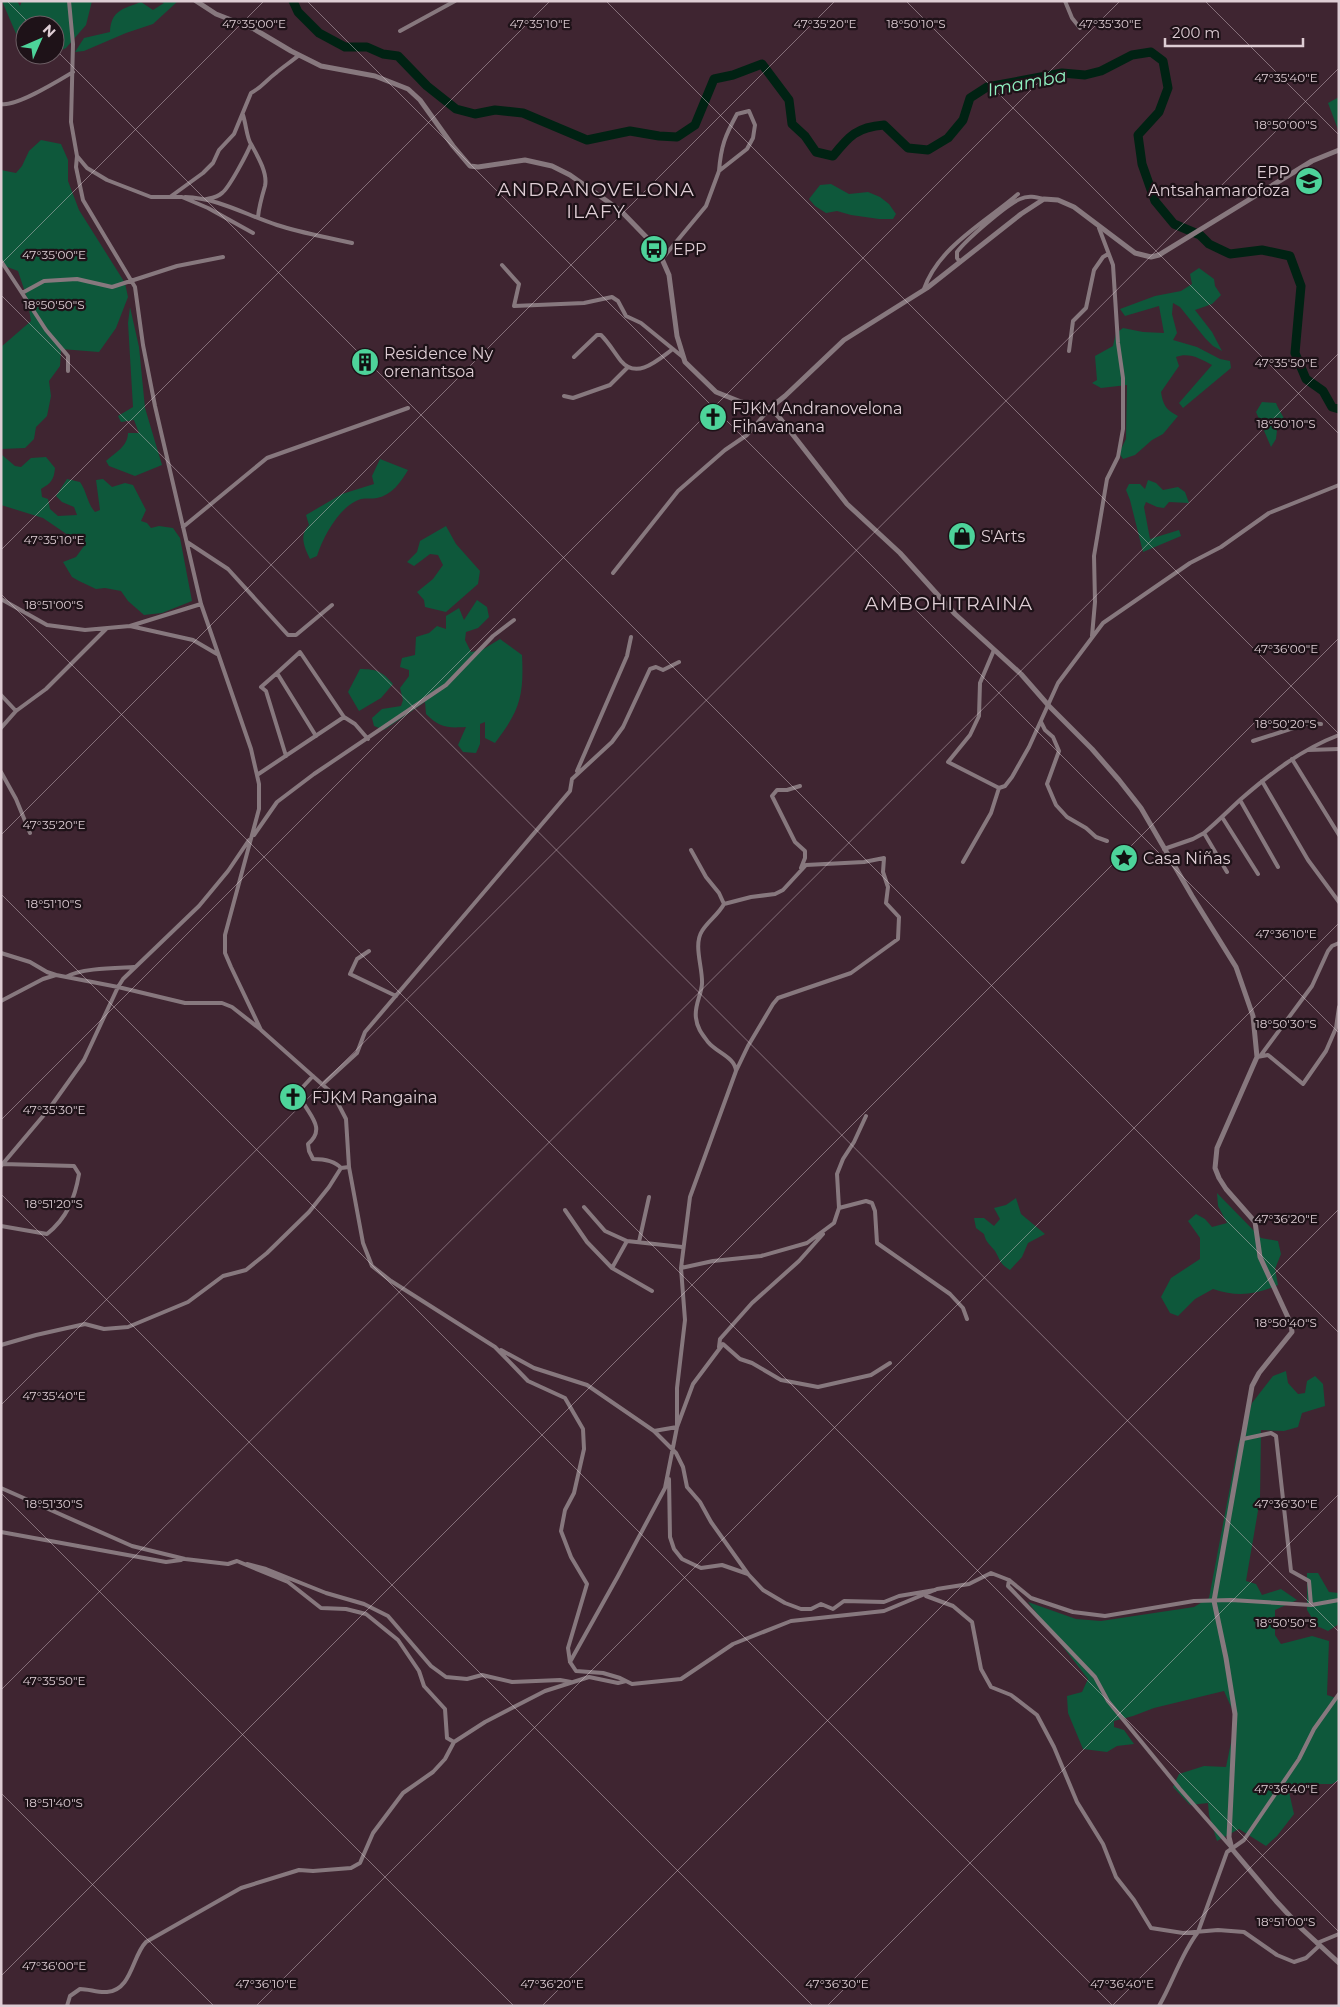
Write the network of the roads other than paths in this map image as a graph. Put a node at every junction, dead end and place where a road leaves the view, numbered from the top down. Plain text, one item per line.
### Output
1 (69, 1) edge
2 (196, 1) edge
3 (455, 1) edge
4 (1065, 1) edge
5 (1080, 28) dead end
6 (400, 31) dead end
7 (299, 55) junction
8 (73, 72) junction
9 (1, 104) edge
10 (243, 115) junction
11 (251, 144) junction
12 (1339, 150) edge
13 (77, 156) junction
14 (719, 171) junction
15 (1018, 194) dead end
16 (170, 197) junction
17 (182, 197) junction
18 (1044, 199) junction
19 (205, 200) junction
20 (258, 217) junction
21 (1100, 228) junction
22 (253, 233) dead end
23 (352, 243) dead end
24 (1108, 254) junction
25 (222, 257) dead end
26 (662, 259) junction
27 (1, 261) edge
28 (960, 262) junction
29 (502, 265) dead end
30 (130, 281) junction
31 (924, 289) junction
32 (22, 293) junction
33 (673, 349) junction
34 (1069, 351) dead end
35 (574, 357) dead end
36 (684, 358) junction
37 (628, 367) junction
38 (68, 371) dead end
39 (564, 396) dead end
40 (408, 408) dead end
41 (770, 408) junction
42 (1339, 485) edge
43 (183, 526) junction
44 (187, 542) junction
45 (613, 573) dead end
46 (1, 599) edge
47 (201, 604) junction
48 (332, 605) dead end
49 (514, 620) dead end
50 (130, 626) junction
51 (106, 629) junction
52 (631, 637) dead end
53 (1092, 637) junction
54 (994, 650) junction
55 (217, 654) junction
56 (679, 662) dead end
57 (277, 673) junction
58 (1, 695) edge
59 (1049, 706) junction
60 (16, 711) junction
61 (344, 717) junction
62 (1041, 722) junction
63 (1321, 724) dead end
64 (1, 728) edge
65 (316, 736) junction
66 (1339, 736) edge
67 (368, 739) junction
68 (1253, 741) dead end
69 (1339, 749) edge
70 (1306, 750) junction
71 (286, 756) junction
72 (1292, 759) junction
73 (1, 772) edge
74 (577, 773) junction
75 (257, 775) junction
76 (1262, 781) junction
77 (800, 786) dead end
78 (999, 788) junction
79 (1240, 800) junction
80 (1222, 817) junction
81 (1333, 825) junction
82 (1339, 828) edge
83 (1204, 832) junction
84 (30, 833) dead end
85 (1339, 834) edge
86 (252, 837) junction
87 (1107, 841) dead end
88 (1164, 849) junction
89 (692, 850) dead end
90 (963, 862) dead end
91 (1278, 867) dead end
92 (800, 870) junction
93 (1227, 872) dead end
94 (1258, 874) dead end
95 (1339, 902) edge
96 (724, 904) junction
97 (1339, 943) edge
98 (369, 951) dead end
99 (1, 953) edge
100 (134, 967) junction
101 (56, 975) junction
102 (66, 977) junction
103 (118, 987) junction
104 (396, 996) junction
105 (1, 1001) edge
106 (1339, 1007) edge
107 (262, 1030) junction
108 (1259, 1056) junction
109 (736, 1071) junction
110 (313, 1076) junction
111 (322, 1084) junction
112 (866, 1116) dead end
113 (2, 1165) edge
114 (349, 1167) junction
115 (341, 1168) junction
116 (649, 1197) dead end
117 (584, 1207) dead end
118 (839, 1208) junction
119 (564, 1210) dead end
120 (1, 1226) edge
121 (829, 1227) junction
122 (626, 1241) junction
123 (639, 1242) junction
124 (682, 1247) junction
125 (612, 1268) junction
126 (681, 1268) junction
127 (652, 1292) dead end
128 (968, 1319) dead end
129 (1, 1345) edge
130 (495, 1347) junction
131 (719, 1347) junction
132 (890, 1363) dead end
133 (677, 1427) junction
134 (654, 1431) junction
135 (1244, 1439) junction
136 (672, 1449) junction
137 (669, 1467) junction
138 (1, 1488) edge
139 (1, 1532) edge
140 (185, 1559) junction
141 (237, 1562) junction
142 (748, 1574) junction
143 (1009, 1580) junction
144 (937, 1590) junction
145 (926, 1596) junction
146 (1339, 1600) edge
147 (1214, 1601) junction
148 (1311, 1606) junction
149 (570, 1662) junction
150 (626, 1681) junction
151 (572, 1682) junction
152 (1339, 1694) edge
153 (454, 1742) junction
154 (1232, 1849) junction
155 (1198, 1932) junction
156 (1339, 1934) edge
157 (1319, 1944) junction
158 (1339, 1962) edge
159 (66, 2006) edge
160 (1159, 2006) edge

1 - 8 street
2 - 7 street
3 - 6 street
4 - 5 street
7 - 10 street
7 - 26 street
8 - 9 street
8 - 13 street
10 - 11 street
10 - 16 street
11 - 19 street
11 - 20 street
12 - 21 street
13 - 16 street
13 - 30 street
14 - 14 street
14 - 26 street
15 - 31 street
16 - 17 street
17 - 19 street
17 - 22 street
18 - 21 street
18 - 28 street
18 - 28 street
19 - 20 street
20 - 23 street
21 - 24 street
24 - 34 street
24 - 53 street
25 - 30 street
26 - 36 street
27 - 32 street
28 - 31 street
29 - 33 street
30 - 32 street
30 - 43 street
31 - 41 street
32 - 38 street
33 - 36 street
33 - 37 street
35 - 37 street
36 - 41 street
37 - 39 street
40 - 43 street
41 - 45 street
41 - 54 street
42 - 53 street
43 - 44 street
44 - 47 street
44 - 48 street
46 - 51 street
47 - 50 street
47 - 55 street
49 - 67 street
50 - 51 street
50 - 55 street
51 - 60 street
52 - 74 street
53 - 59 street
54 - 59 street
54 - 78 street
55 - 75 street
56 - 74 street
57 - 61 street
57 - 65 street
57 - 71 street
58 - 60 street
59 - 62 street
59 - 88 street
60 - 64 street
61 - 65 street
61 - 67 street
62 - 78 street
62 - 87 street
63 - 68 street
65 - 71 street
66 - 70 street
67 - 86 street
69 - 70 street
70 - 72 street
71 - 75 street
72 - 76 street
72 - 81 street
73 - 84 street
74 - 104 street
75 - 86 street
76 - 79 street
76 - 95 street
77 - 92 street
78 - 90 street
79 - 80 street
79 - 91 street
80 - 83 street
80 - 94 street
81 - 82 street
81 - 85 street
83 - 88 street
83 - 93 street
86 - 100 street
86 - 107 street
88 - 108 street
89 - 96 street
92 - 96 street
92 - 109 street
96 - 109 street
97 - 108 street
98 - 104 street
99 - 101 street
100 - 102 street
100 - 103 street
101 - 102 street
101 - 105 street
102 - 103 street
103 - 107 street
103 - 113 street
104 - 111 street
106 - 108 street
107 - 110 street
108 - 135 street
109 - 124 street
110 - 111 street
110 - 115 street
111 - 114 street
112 - 118 street
113 - 120 street
114 - 115 street
114 - 130 street
115 - 129 street
116 - 123 street
117 - 122 street
118 - 121 street
118 - 128 street
119 - 125 street
121 - 126 street
121 - 131 street
122 - 123 street
122 - 125 street
123 - 124 street
124 - 126 street
125 - 127 street
126 - 133 street
130 - 134 street
130 - 149 street
131 - 132 street
131 - 133 street
133 - 134 street
133 - 136 street
134 - 136 street
135 - 147 street
135 - 148 street
136 - 137 street
136 - 142 street
137 - 142 street
137 - 149 street
138 - 140 street
139 - 140 street
140 - 141 street
141 - 151 street
141 - 153 street
142 - 144 street
143 - 144 street
143 - 147 street
143 - 154 street
144 - 145 street
145 - 150 street
145 - 155 street
146 - 148 street
147 - 148 street
147 - 154 street
149 - 150 street
150 - 151 street
151 - 153 street
152 - 154 street
153 - 159 street
154 - 155 street
154 - 157 street
155 - 157 street
155 - 160 street
156 - 157 street
157 - 158 street

